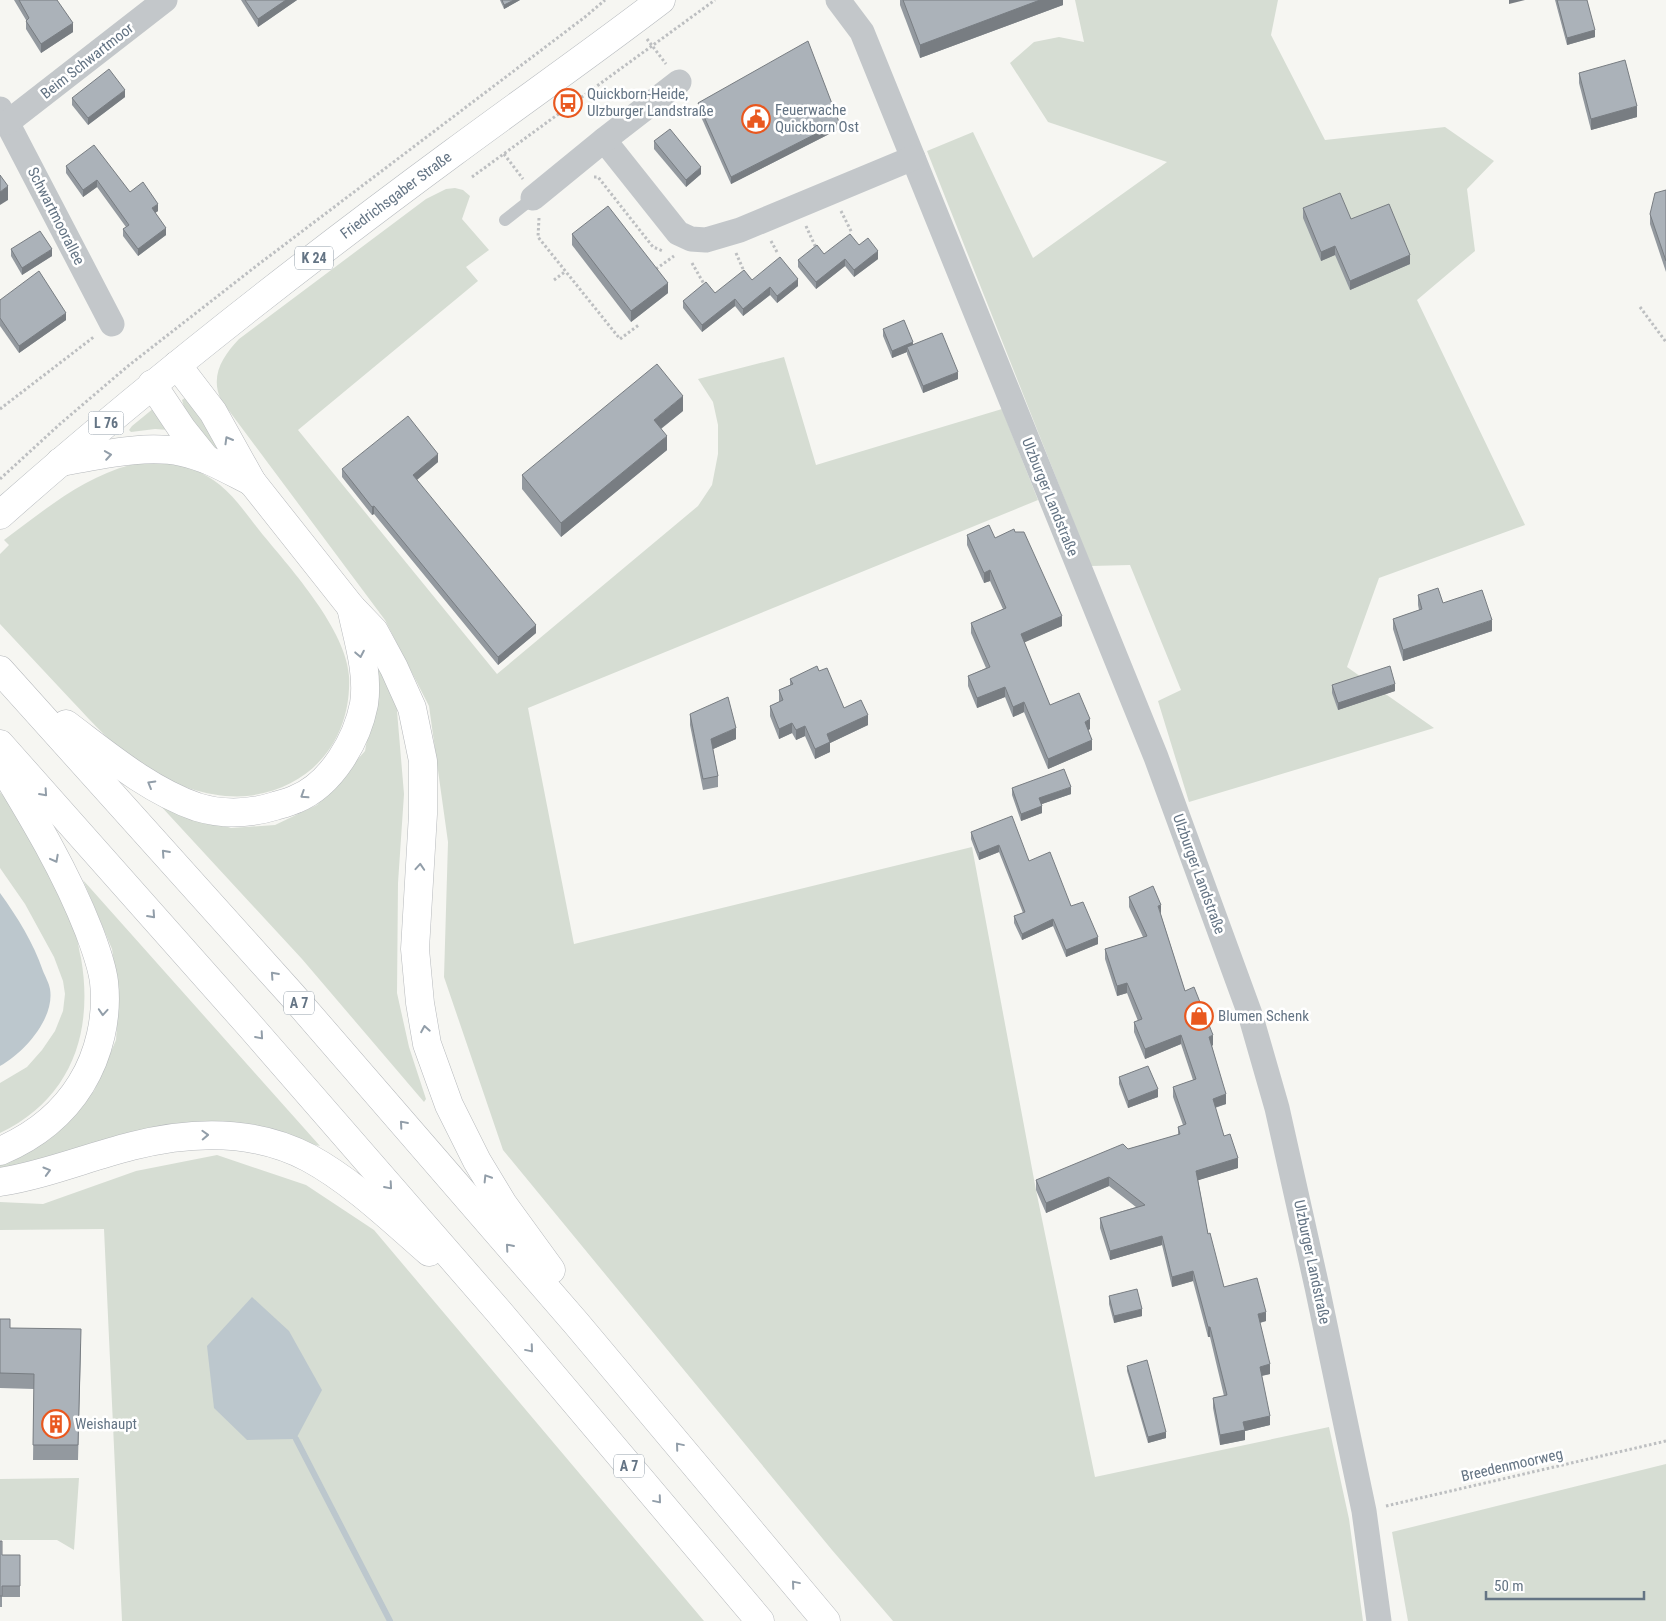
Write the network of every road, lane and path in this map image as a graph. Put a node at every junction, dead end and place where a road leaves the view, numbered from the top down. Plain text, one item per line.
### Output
1 (166, 0) edge
2 (661, 0) edge
3 (715, 0) edge
4 (838, 0) edge
5 (860, 0) edge
6 (634, 21) junction
7 (862, 32) junction
8 (652, 46) junction
9 (679, 82) joint
10 (4, 116) edge
11 (604, 140) junction
12 (504, 154) junction
13 (913, 158) junction
14 (472, 177) dead end
15 (587, 177) dead end
16 (536, 203) junction
17 (840, 210) dead end
18 (505, 220) dead end
19 (805, 224) dead end
20 (852, 233) edge
21 (733, 245) dead end
22 (816, 248) edge
23 (674, 256) junction
24 (683, 259) dead end
25 (700, 259) dead end
26 (656, 269) edge
27 (743, 269) edge
28 (566, 271) junction
29 (554, 280) dead end
30 (704, 284) edge
31 (1640, 307) dead end
32 (112, 324) joint
33 (640, 324) dead end
34 (1666, 342) edge
35 (177, 365) junction
36 (152, 384) junction
37 (0, 409) edge
38 (206, 459) junction
39 (60, 462) junction
40 (252, 482) junction
41 (0, 515) edge
42 (351, 607) junction
43 (8, 679) edge
44 (0, 744) edge
45 (0, 764) edge
46 (0, 1151) edge
47 (0, 1182) edge
48 (499, 1312) junction
49 (576, 1323) junction
50 (1666, 1441) edge
51 (1364, 1511) junction
52 (760, 1621) edge
53 (826, 1621) edge
54 (1379, 1621) edge

1 - 10 street, Beim Schwartmoor
2 - 6 main road, Friedrichsgaber Straße / K 24
3 - 8 path
4 - 7 street, Ulzburger Landstraße
5 - 7 street, Ulzburger Landstraße
6 - 8 path
6 - 35 main road, Friedrichsgaber Straße / K 24
7 - 13 street, Ulzburger Landstraße
8 - 9 path
8 - 12 path
9 - 11 street
10 - 32 street, Schwartmoorallee
11 - 13 street
11 - 16 street
12 - 14 path
12 - 16 path
13 - 51 street, Ulzburger Landstraße
15 - 23 path
16 - 18 lane
16 - 28 path
17 - 20 path
19 - 22 path
21 - 27 path
23 - 24 path
23 - 26 path
25 - 30 path
28 - 29 path
28 - 33 path
31 - 34 path
32 - 37 path
35 - 36 main road, Friedrichsgaber Straße / L 76
40 -> 35 main road
36 - 38 main road
36 - 39 main road, Friedrichsgaber Straße / L 76
39 -> 38 main road
38 - 40 main road
39 - 41 main road, Friedrichsgaber Straße / L 76
40 - 42 main road
42 -> 43 main road
49 -> 42 main road
49 -> 43 main road, A 7
44 -> 48 main road, A 7
45 -> 46 main road
47 -> 48 main road
48 -> 52 main road, A 7
53 -> 49 main road, A 7
50 - 51 path, Breedenmoorweg
51 - 54 street, Ulzburger Landstraße

